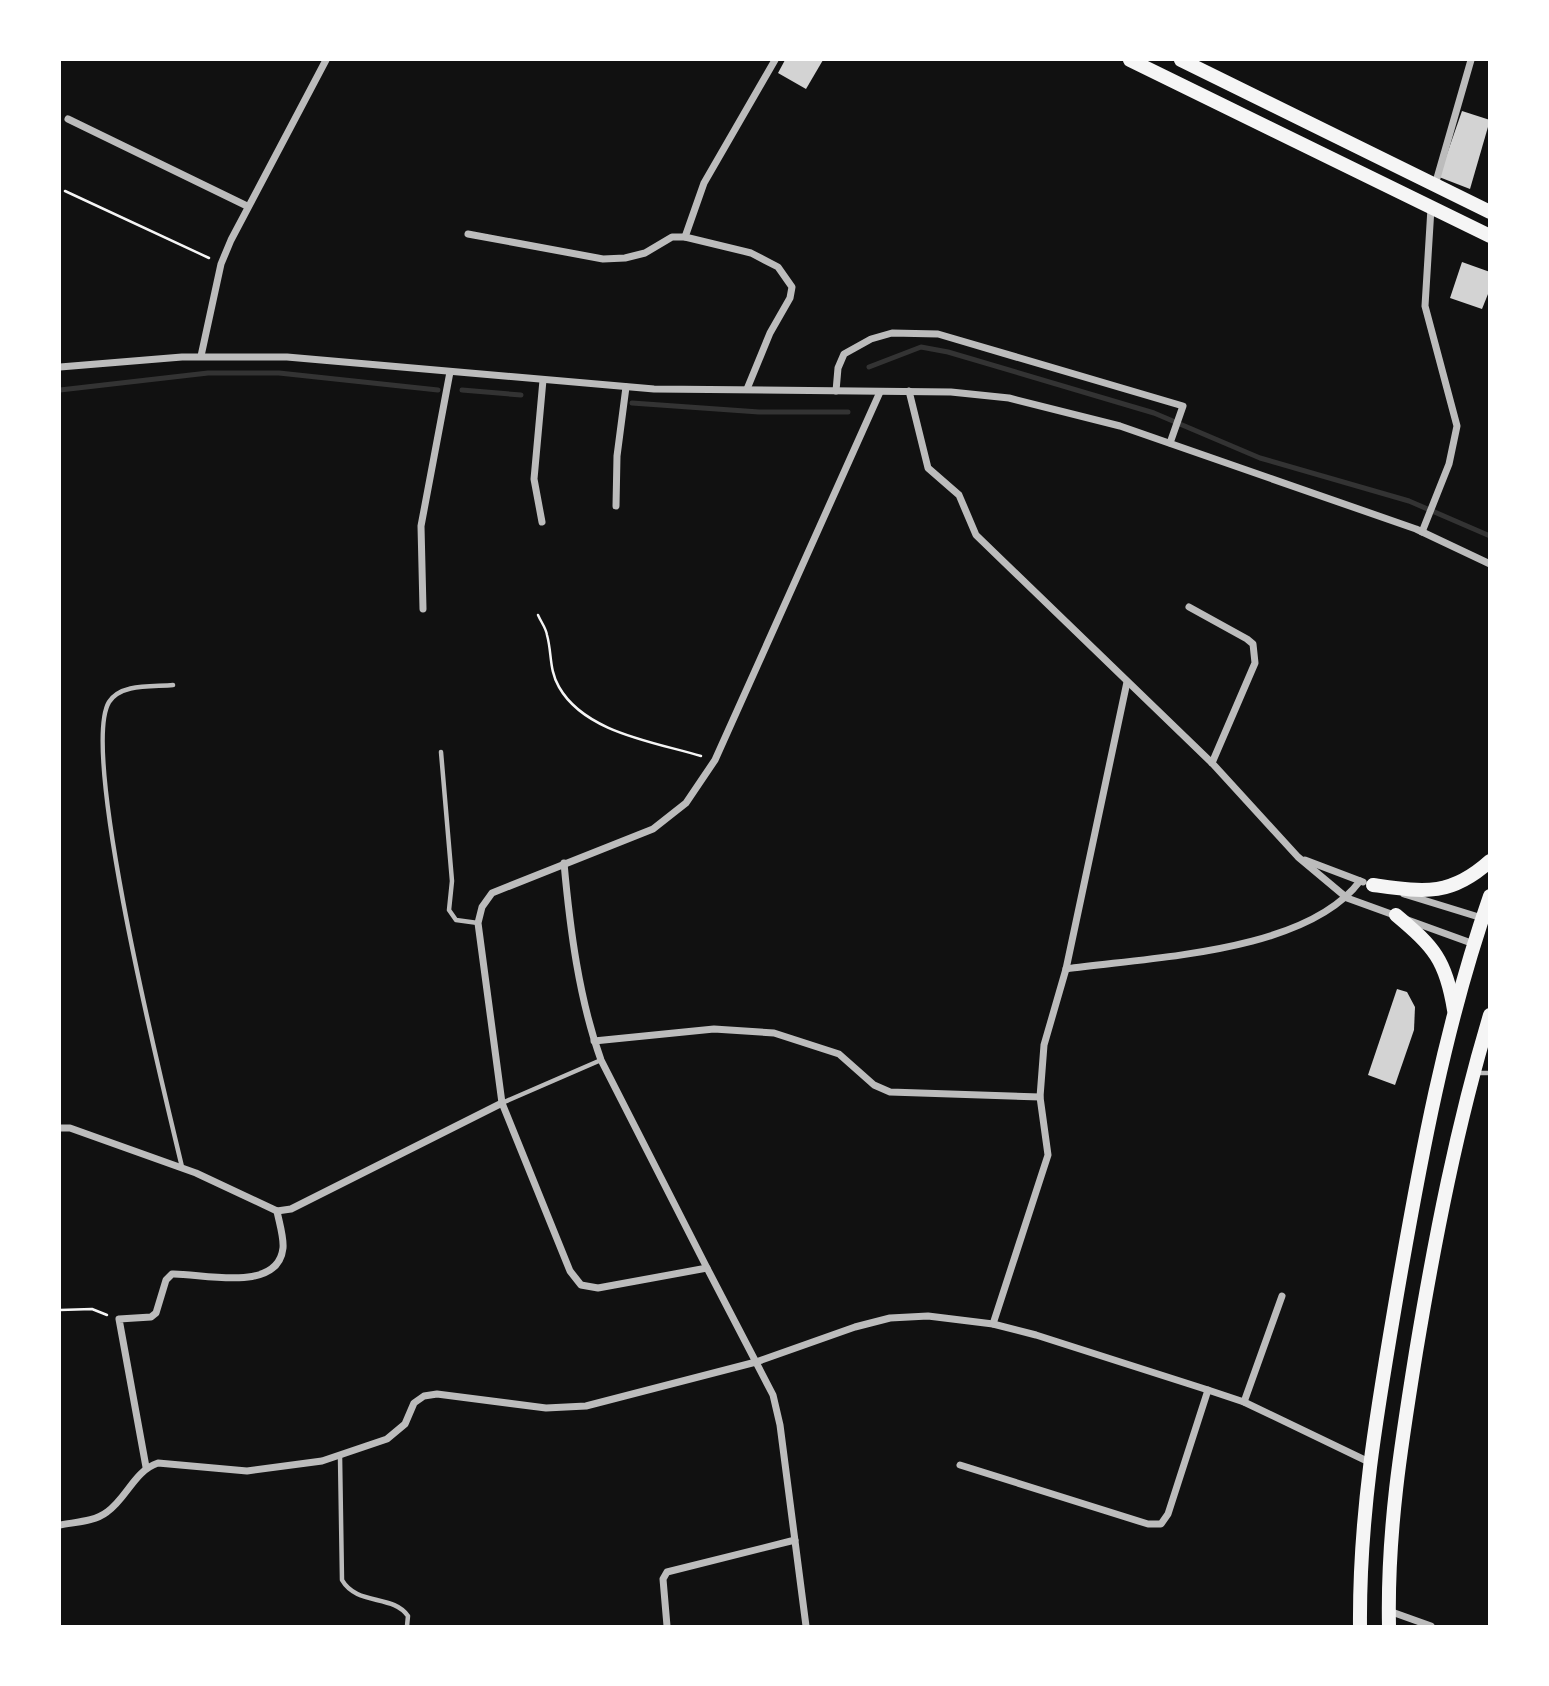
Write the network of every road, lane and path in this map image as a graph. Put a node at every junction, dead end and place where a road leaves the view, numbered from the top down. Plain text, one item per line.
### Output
1 (326, 60) edge
2 (775, 60) edge
3 (1130, 60) edge
4 (1181, 60) edge
5 (1471, 60) edge
6 (68, 119) dead end
7 (1435, 185) junction
8 (65, 191) dead end
9 (247, 206) junction
10 (1431, 207) junction
11 (1489, 212) edge
12 (468, 234) dead end
13 (685, 236) junction
14 (1489, 236) edge
15 (221, 264) junction
16 (201, 356) junction
17 (60, 366) edge
18 (450, 372) junction
19 (543, 380) junction
20 (626, 387) junction
21 (747, 390) junction
22 (836, 391) junction
23 (880, 391) junction
24 (909, 391) junction
25 (1170, 443) junction
26 (616, 506) dead end
27 (542, 522) dead end
28 (1423, 532) junction
29 (1489, 564) edge
30 (1189, 607) dead end
31 (422, 610) dead end
32 (538, 615) dead end
33 (1127, 682) junction
34 (173, 685) dead end
35 (441, 752) dead end
36 (715, 760) junction
37 (1212, 763) junction
38 (1298, 858) junction
39 (1489, 861) edge
40 (564, 863) junction
41 (1367, 883) junction
42 (1489, 895) edge
43 (1347, 898) junction
44 (1396, 915) junction
45 (1486, 919) edge
46 (478, 923) junction
47 (1474, 944) junction
48 (1489, 949) edge
49 (1066, 969) junction
50 (1489, 1014) edge
51 (1454, 1015) junction
52 (1485, 1039) edge
53 (594, 1041) junction
54 (601, 1060) junction
55 (1473, 1073) junction
56 (1489, 1073) edge
57 (1040, 1097) junction
58 (502, 1103) junction
59 (60, 1128) edge
60 (182, 1168) junction
61 (277, 1210) junction
62 (707, 1268) junction
63 (1282, 1296) dead end
64 (60, 1310) edge
65 (120, 1320) junction
66 (993, 1324) junction
67 (756, 1362) junction
68 (1208, 1390) junction
69 (1244, 1402) junction
70 (340, 1456) junction
71 (1368, 1462) junction
72 (960, 1465) dead end
73 (146, 1467) junction
74 (60, 1525) edge
75 (795, 1540) junction
76 (1392, 1622) edge
77 (407, 1626) edge
78 (667, 1626) edge
79 (806, 1626) edge
80 (1360, 1626) edge
81 (1431, 1626) edge

1 - 9 street
2 - 13 street
3 - 10 main road
4 - 7 main road
5 - 7 street
6 - 9 street
7 - 11 main road
8 - 15 path
9 - 15 street
10 - 14 main road
10 - 28 street
12 - 13 street
13 - 21 street
15 - 16 street
16 - 17 street
16 - 18 street
18 - 19 street
18 - 31 street
19 - 20 street
19 - 27 street
20 - 21 street
20 - 26 street
21 - 22 street
22 - 23 street
22 - 25 street
23 - 24 street
23 - 36 street
24 - 25 street
24 - 33 street
25 - 28 street
28 - 29 street
30 - 37 street
32 - 36 path
33 - 37 street
33 - 49 street
34 - 60 lane
35 - 46 lane
36 - 40 street
37 - 38 street
38 - 41 street
38 - 43 street
39 - 41 main road
40 - 46 street
40 - 53 street
41 - 43 street
41 - 45 street
42 - 45 main road
43 - 44 street
43 - 49 street
44 - 47 street
44 - 51 main road
45 - 47 main road
46 - 58 street
47 - 48 main road
47 - 51 main road
49 - 57 street
50 - 52 main road
51 - 71 main road
52 - 55 main road
53 - 54 street
53 - 57 street
54 - 58 lane
54 - 62 street
55 - 56 lane
55 - 76 main road
57 - 66 street
58 - 61 street
58 - 62 street
59 - 60 street
60 - 61 street
61 - 65 street
62 - 67 street
63 - 69 street
64 - 65 path
65 - 73 street
66 - 67 street
66 - 68 street
67 - 70 street
67 - 75 street
68 - 69 street
68 - 72 street
69 - 71 street
70 - 73 street
70 - 77 lane
71 - 80 main road
73 - 74 street
75 - 78 street
75 - 79 street
76 - 81 street

